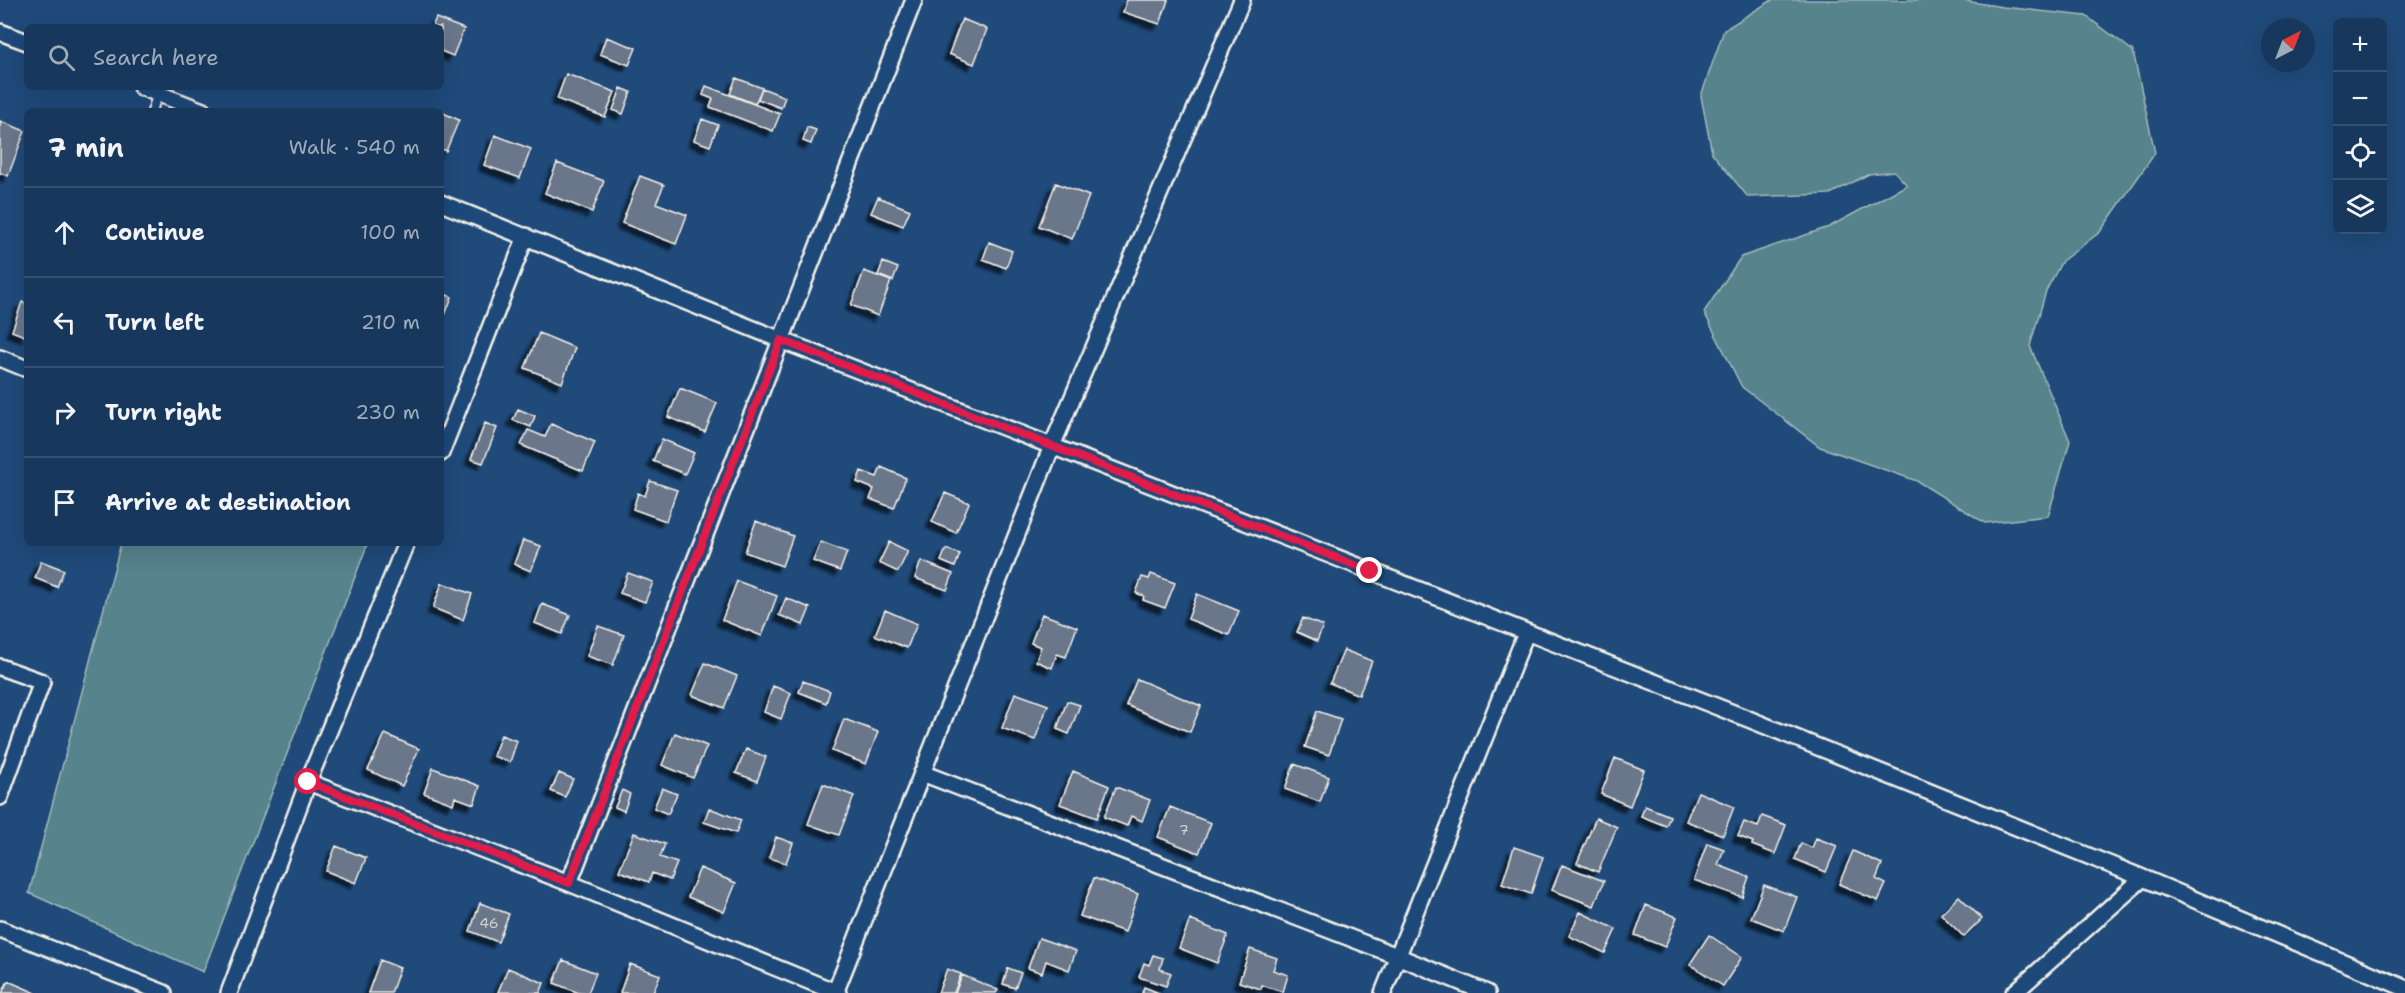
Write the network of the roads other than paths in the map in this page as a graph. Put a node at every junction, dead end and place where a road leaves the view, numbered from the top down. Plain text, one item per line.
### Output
1 (914, 0) edge
2 (1242, 0) edge
3 (0, 32) edge
4 (24, 41) edge
5 (150, 90) edge
6 (158, 93) junction
7 (153, 108) edge
8 (195, 108) edge
9 (444, 205) edge
10 (526, 236) junction
11 (781, 340) junction
12 (0, 358) edge
13 (24, 368) edge
14 (444, 445) edge
15 (1052, 446) junction
16 (405, 546) edge
17 (1526, 633) junction
18 (0, 667) edge
19 (922, 773) junction
20 (308, 782) junction
21 (0, 797) edge
22 (2143, 878) junction
23 (569, 883) junction
24 (0, 929) edge
25 (1397, 956) junction
26 (2405, 988) edge
27 (164, 993) edge
28 (229, 993) edge
29 (836, 993) edge
30 (1383, 993) edge
31 (1487, 993) edge
32 (2014, 993) edge

1 - 11 street
2 - 15 street
3 - 4 street
5 - 6 street
6 - 7 lane
6 - 8 street
9 - 10 street
10 - 11 street
10 - 14 street
11 - 15 street
11 - 23 street
12 - 13 street
15 - 17 street
15 - 19 street
16 - 20 street
17 - 22 street
17 - 25 street
18 - 21 street
19 - 25 street
19 - 29 street
20 - 23 street
20 - 28 street
22 - 26 street
22 - 32 street
23 - 29 street
24 - 27 street
25 - 30 street
25 - 31 street

